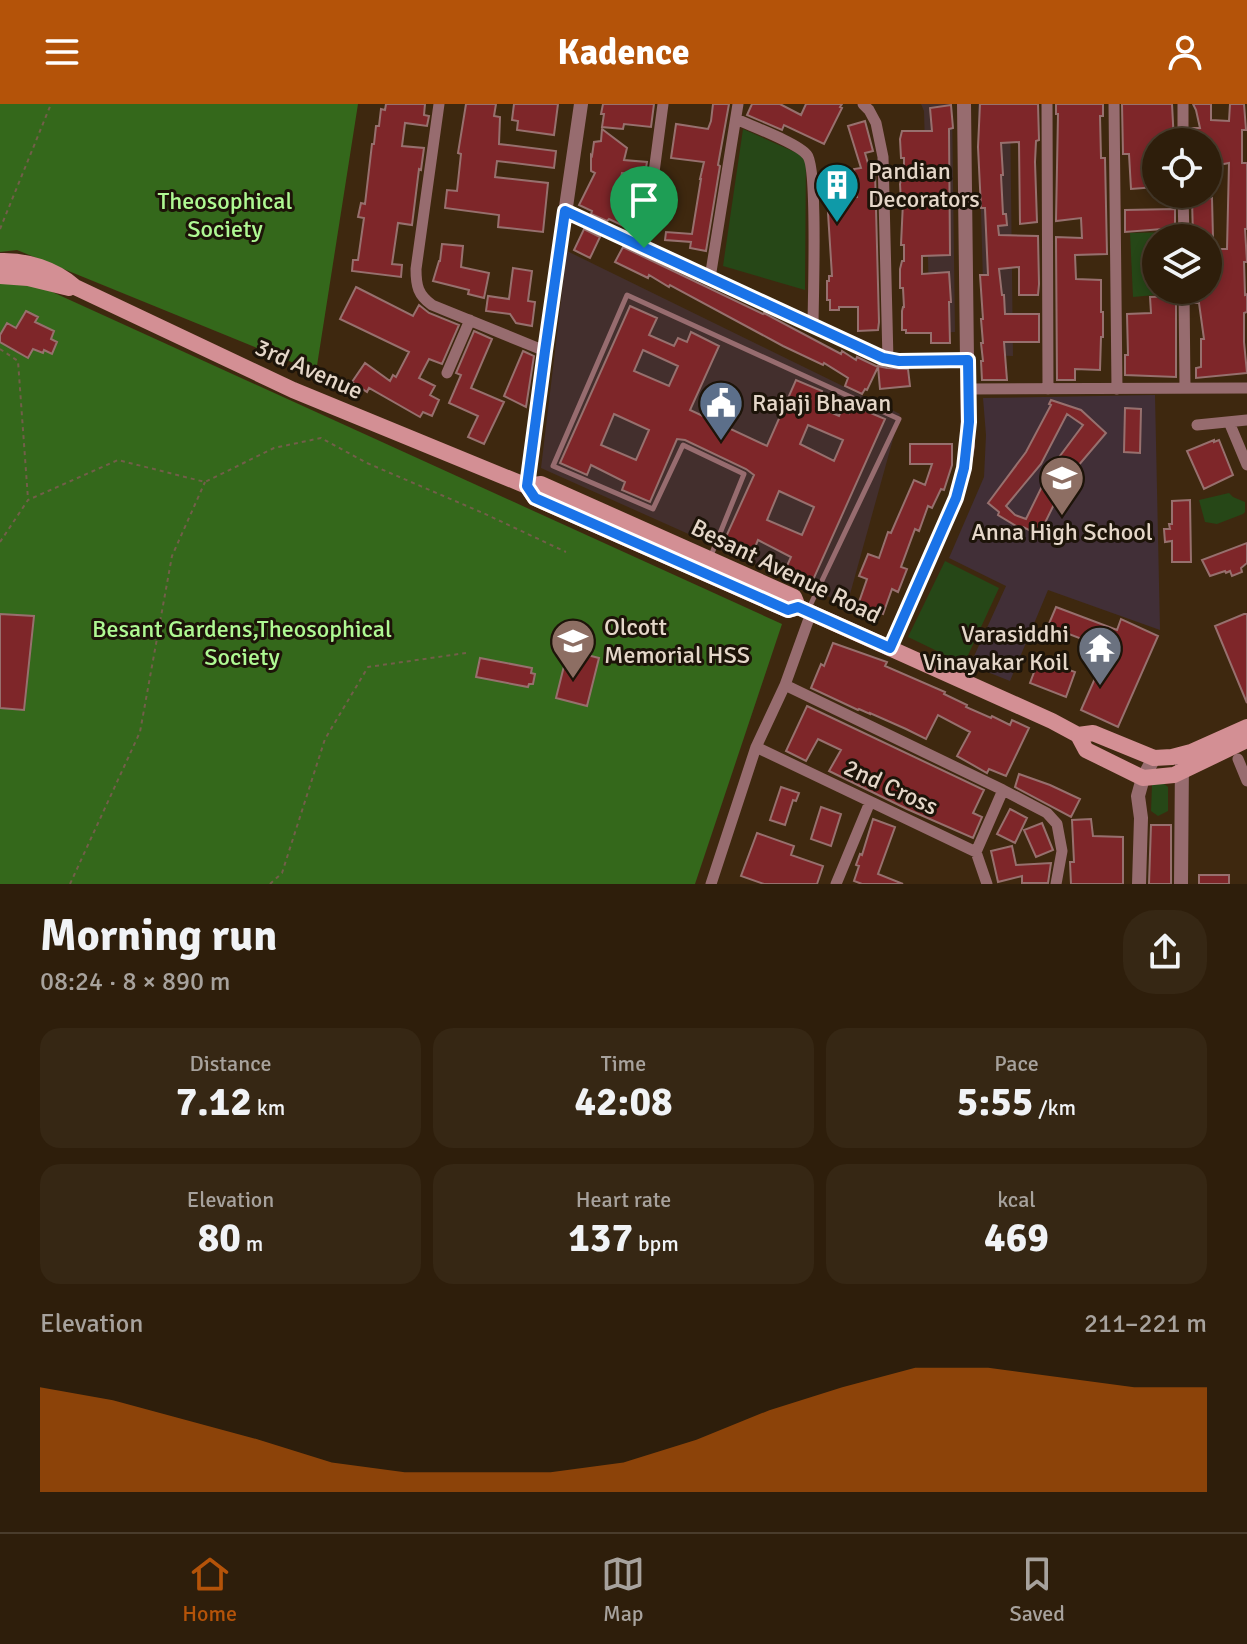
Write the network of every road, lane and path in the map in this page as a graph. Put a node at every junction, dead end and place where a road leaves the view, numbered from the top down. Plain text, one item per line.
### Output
1 (50, 104) edge
2 (439, 104) edge
3 (581, 104) edge
4 (663, 104) edge
5 (738, 104) edge
6 (863, 104) edge
7 (964, 104) edge
8 (1047, 104) edge
9 (1114, 104) edge
10 (1183, 104) edge
11 (736, 119) junction
12 (1183, 128) edge
13 (565, 211) junction
14 (0, 229) edge
15 (644, 248) junction
16 (0, 261) edge
17 (0, 276) edge
18 (710, 278) junction
19 (75, 287) junction
20 (1184, 304) edge
21 (470, 320) junction
22 (813, 327) junction
23 (0, 349) edge
24 (545, 351) junction
25 (888, 360) junction
26 (968, 360) junction
27 (447, 373) dead end
28 (1185, 388) junction
29 (1247, 388) edge
30 (968, 389) junction
31 (1048, 389) junction
32 (1117, 389) junction
33 (1247, 420) edge
34 (1229, 422) junction
35 (1197, 425) dead end
36 (1247, 465) edge
37 (205, 482) junction
38 (527, 486) junction
39 (28, 500) junction
40 (0, 542) edge
41 (566, 552) dead end
42 (710, 559) junction
43 (806, 610) junction
44 (890, 648) junction
45 (466, 653) dead end
46 (785, 685) junction
47 (1247, 727) edge
48 (1078, 735) junction
49 (1247, 740) edge
50 (756, 747) junction
51 (1154, 758) junction
52 (1185, 759) junction
53 (1238, 759) dead end
54 (1143, 778) junction
55 (1247, 781) edge
56 (1003, 790) junction
57 (870, 802) junction
58 (976, 852) junction
59 (70, 884) edge
60 (270, 884) edge
61 (711, 884) edge
62 (836, 884) edge
63 (987, 884) edge
64 (1056, 884) edge
65 (1139, 884) edge
66 (1181, 884) edge

1 - 14 path
2 - 21 street
3 - 13 street
4 - 15 street
5 - 11 street
6 - 25 street
7 - 26 street
8 - 31 street
9 - 32 street
10 - 12 street
11 - 18 street
11 - 22 street
13 - 15 street
13 - 24 street
15 - 18 street
16 - 19 main road
17 - 19 main road
18 - 22 street
19 - 38 main road, 3rd Avenue
20 - 28 street
21 - 24 street
21 - 27 street
22 - 25 street
23 - 39 path
24 - 38 street
25 - 26 street
26 - 30 street
28 - 29 street
28 - 32 street
30 - 31 street
30 - 44 street
31 - 32 street
33 - 34 street
34 - 35 street
34 - 36 street
37 - 39 path
37 - 41 path
37 - 59 path
38 - 42 main road, Besant Avenue Road
38 - 43 main road
39 - 40 path
42 - 43 main road, Besant Avenue Road
42 - 43 lane
43 - 44 main road, Besant Avenue Road
43 - 46 street
44 - 48 main road, Besant Avenue Road
45 - 60 path
46 - 50 street
46 - 56 street
47 - 52 main road
48 - 51 main road, Besant Avenue Road
48 - 54 main road
49 - 52 main road
50 - 57 street, 2nd Cross
50 - 61 street
51 - 52 main road
51 - 54 street
52 - 54 main road
52 - 66 street
53 - 55 street
54 - 65 street
56 - 58 street
56 - 64 street
57 - 58 street, 2nd Cross
57 - 62 street
58 - 63 street

